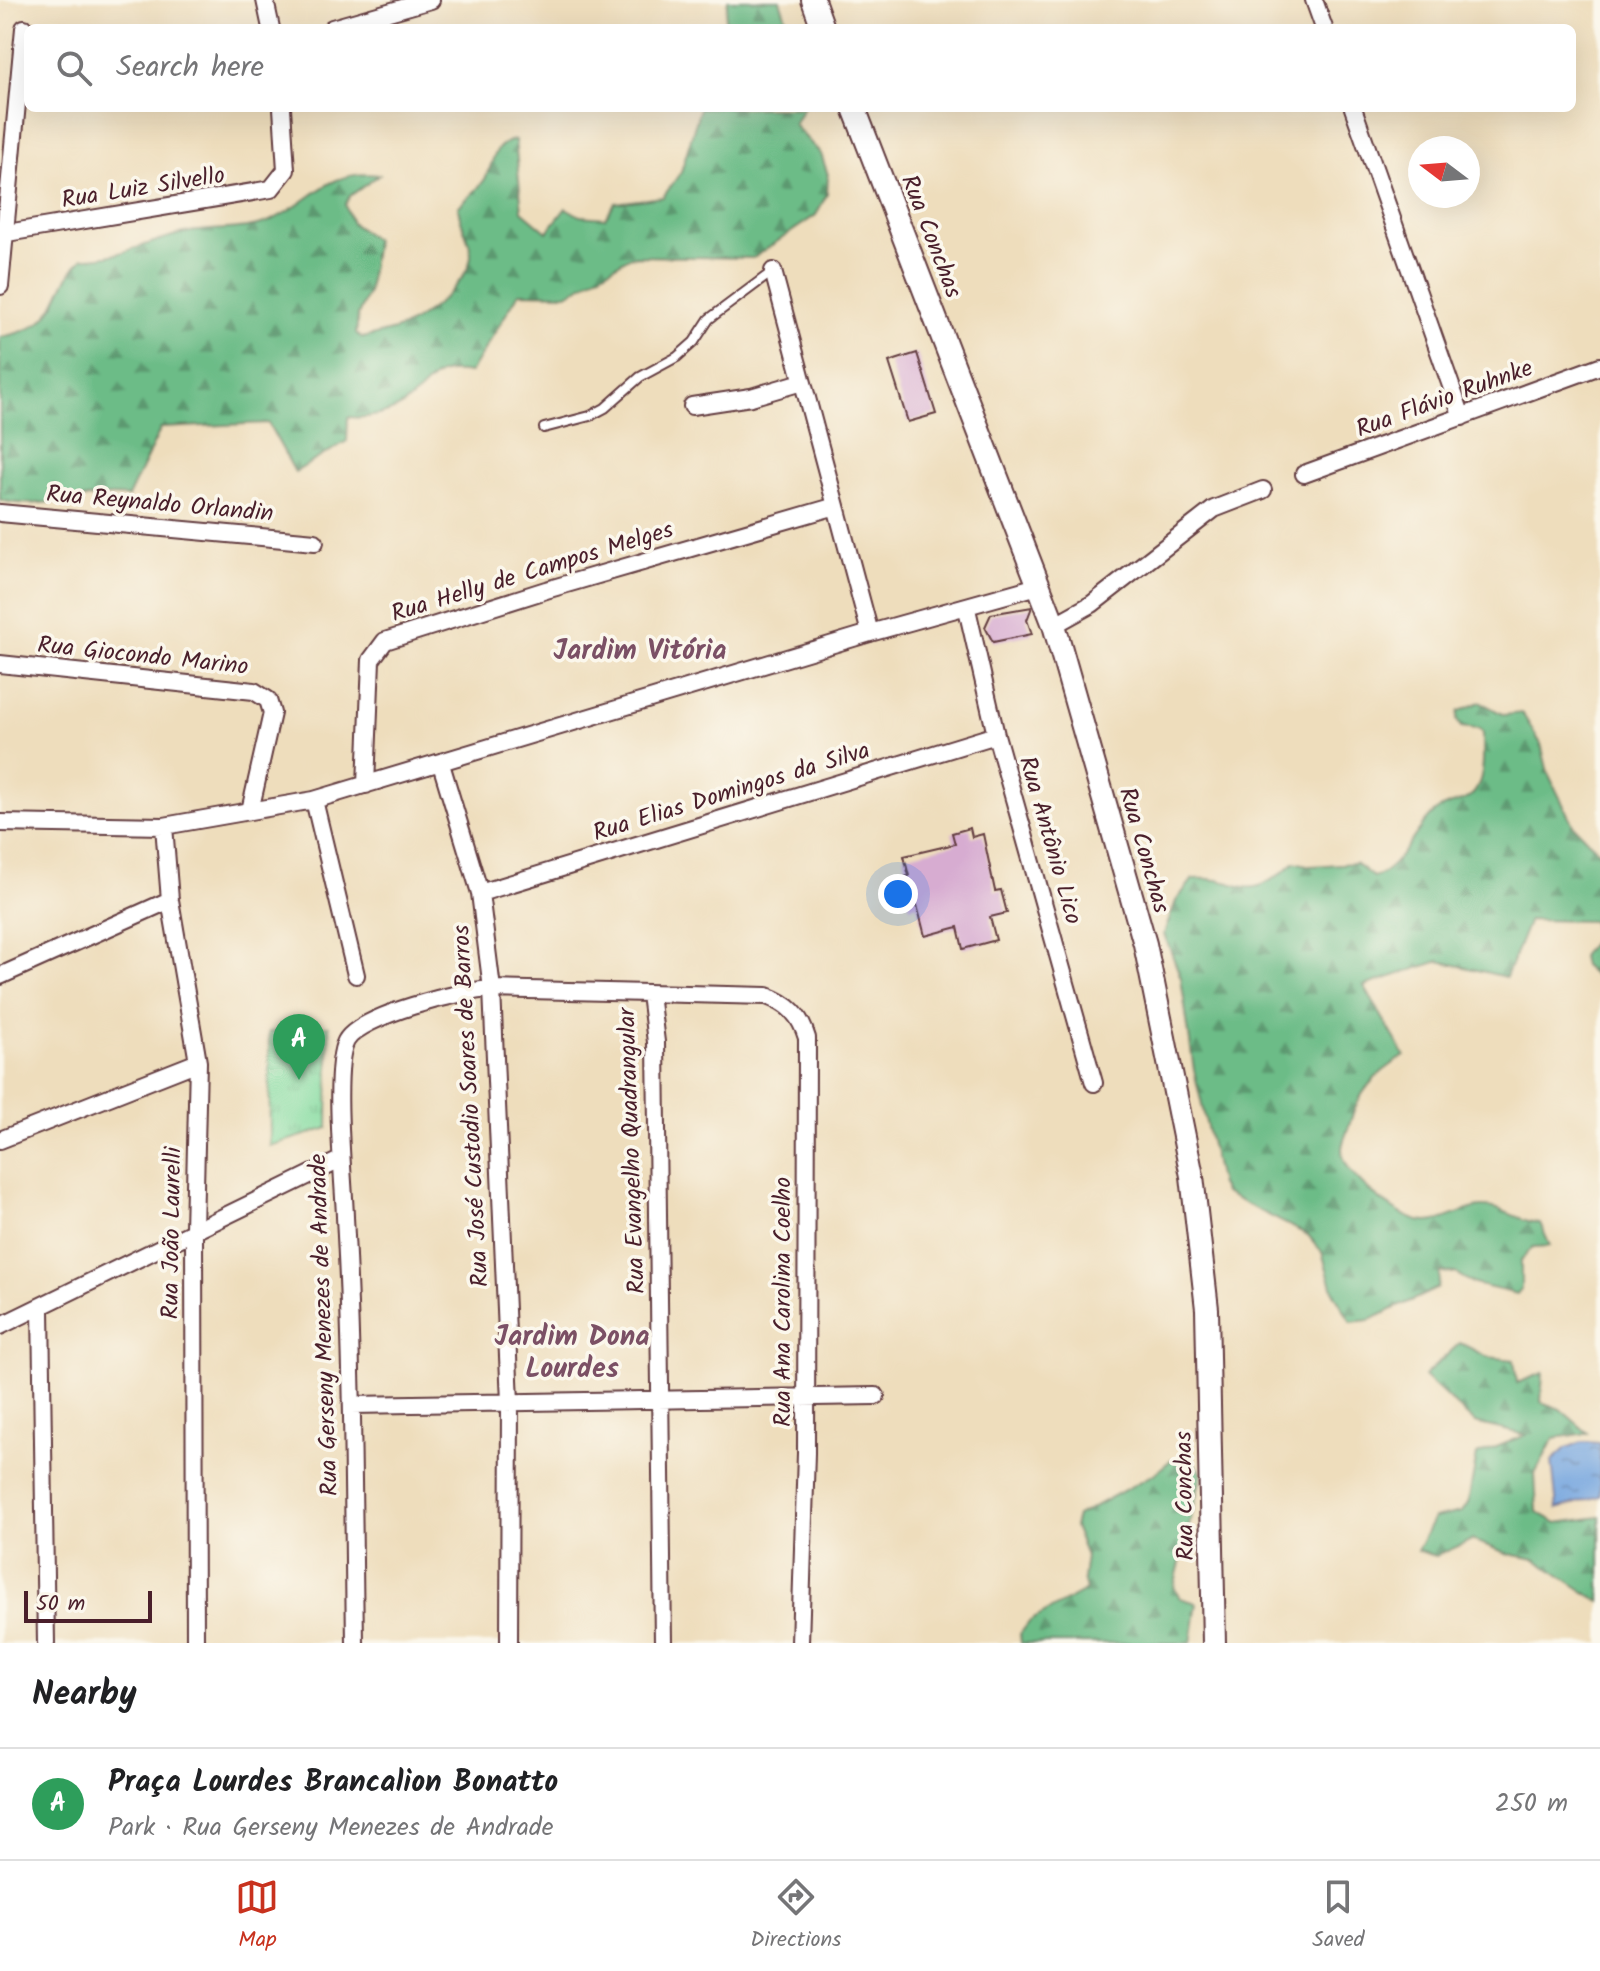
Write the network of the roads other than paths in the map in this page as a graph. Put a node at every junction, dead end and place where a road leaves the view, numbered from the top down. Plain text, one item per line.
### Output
1 (265, 0) edge
2 (431, 0) edge
3 (813, 0) edge
4 (1314, 0) edge
5 (270, 24) edge
6 (346, 24) edge
7 (822, 24) edge
8 (1323, 24) edge
9 (24, 87) edge
10 (282, 112) edge
11 (856, 112) edge
12 (1354, 112) edge
13 (7, 233) junction
14 (773, 271) joint
15 (0, 286) edge
16 (1600, 366) edge
17 (802, 382) junction
18 (692, 406) dead end
19 (1462, 417) junction
20 (544, 428) dead end
21 (1304, 474) dead end
22 (1263, 490) dead end
23 (836, 506) junction
24 (0, 513) edge
25 (315, 542) dead end
26 (1038, 586) junction
27 (967, 609) junction
28 (1054, 625) junction
29 (870, 633) junction
30 (0, 664) edge
31 (996, 735) junction
32 (441, 764) junction
33 (366, 785) junction
34 (314, 800) junction
35 (250, 811) junction
36 (0, 823) edge
37 (164, 826) junction
38 (480, 893) junction
39 (170, 900) junction
40 (356, 975) dead end
41 (0, 976) edge
42 (492, 989) junction
43 (650, 994) junction
44 (374, 1021) joint
45 (198, 1062) junction
46 (1094, 1083) dead end
47 (0, 1140) edge
48 (340, 1160) junction
49 (194, 1229) junction
50 (41, 1309) junction
51 (0, 1326) edge
52 (876, 1396) dead end
53 (806, 1397) junction
54 (660, 1400) junction
55 (510, 1402) junction
56 (352, 1405) junction
57 (46, 1643) edge
58 (195, 1643) edge
59 (355, 1643) edge
60 (509, 1643) edge
61 (663, 1643) edge
62 (800, 1643) edge
63 (1214, 1643) edge

1 - 5 street
2 - 6 street
3 - 7 main road
4 - 8 street
9 - 13 street
10 - 13 street, Rua Luiz Silvello
11 - 26 main road, Rua Conchas
12 - 19 street
13 - 15 street
14 - 17 street
14 - 20 lane
16 - 19 street, Rua Flávio Ruhnke
17 - 18 street
17 - 23 street
19 - 21 street, Rua Flávio Ruhnke
22 - 28 street
23 - 29 street
23 - 33 street, Rua Helly de Campos Melges
24 - 25 street, Rua Reynaldo Orlandin
26 - 27 street
26 - 28 main road, Rua Conchas
27 - 29 street
27 - 31 street, Rua Antônio Lico
28 - 63 main road, Rua Conchas
29 - 32 street
30 - 35 street, Rua Giocondo Marino
31 - 38 street, Rua Elias Domingos da Silva
31 - 46 street, Rua Antônio Lico
32 - 33 street
32 - 38 street, Rua José Custodio Soares de Barros
33 - 34 street
34 - 35 street
34 - 40 street
35 - 37 street
36 - 37 street
37 - 39 street, Rua João Laurelli
38 - 42 street, Rua José Custodio Soares de Barros
39 - 41 street
39 - 45 street, Rua João Laurelli
42 - 43 street, Rua Ana Carolina Coelho
42 - 44 street, Rua Ana Carolina Coelho
42 - 55 street, Rua José Custodio Soares de Barros
43 - 53 street, Rua Ana Carolina Coelho
43 - 54 street, Rua Evangelho Quadrangular
44 - 48 street, Rua Gerseny Menezes de Andrade
45 - 47 street
45 - 49 street, Rua João Laurelli
48 - 49 street
48 - 56 street, Rua Gerseny Menezes de Andrade
49 - 50 street
49 - 58 street, Rua João Laurelli
50 - 51 street
50 - 57 street
52 - 53 street
53 - 54 street
53 - 62 street, Rua Ana Carolina Coelho
54 - 55 street
54 - 61 street, Rua Evangelho Quadrangular
55 - 56 street
55 - 60 street, Rua José Custodio Soares de Barros
56 - 59 street, Rua Gerseny Menezes de Andrade

